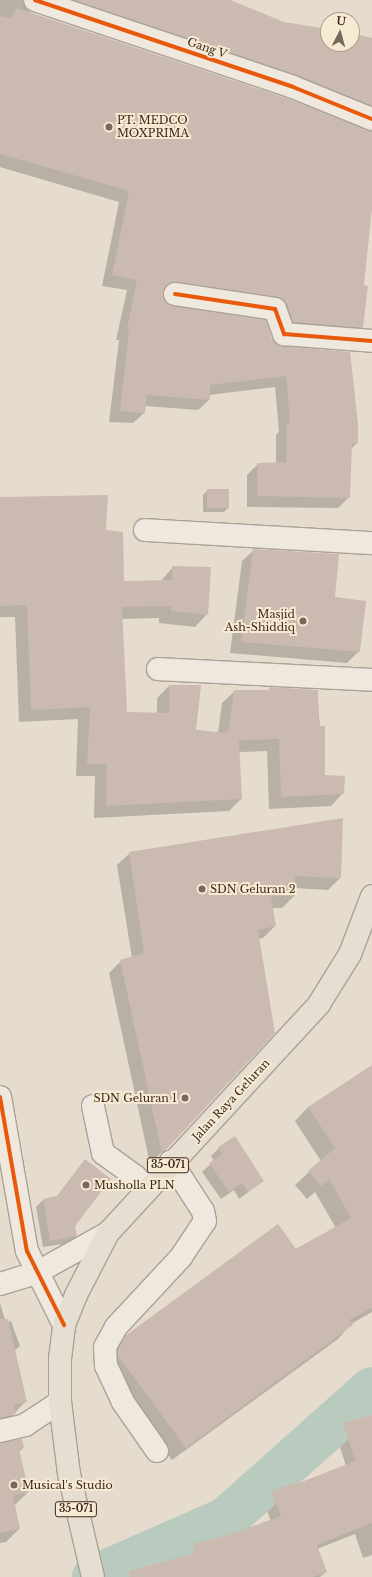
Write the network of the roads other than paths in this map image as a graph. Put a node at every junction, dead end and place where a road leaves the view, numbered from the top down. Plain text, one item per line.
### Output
1 (35, 0) edge
2 (372, 119) edge
3 (175, 294) dead end
4 (372, 341) edge
5 (145, 530) dead end
6 (372, 543) edge
7 (158, 669) dead end
8 (372, 680) edge
9 (372, 896) edge
10 (0, 1097) edge
11 (93, 1106) dead end
12 (171, 1162) junction
13 (147, 1189) junction
14 (108, 1233) junction
15 (36, 1273) junction
16 (0, 1284) edge
17 (64, 1325) junction
18 (60, 1402) junction
19 (0, 1431) edge
20 (156, 1451) dead end
21 (93, 1577) edge

1 - 2 street, Gang V
3 - 4 street
5 - 6 street
7 - 8 street
9 - 12 main road, Jalan Raya Geluran / 35-071
10 - 15 street
11 - 13 street
12 - 13 main road, Jalan Raya Geluran / 35-071
12 - 20 street
13 - 14 main road, Jalan Raya Geluran / 35-071
14 - 15 street
14 - 17 main road, Jalan Raya Geluran / 35-071
15 - 16 street
15 - 17 street
17 - 18 main road, Jalan Raya Geluran / 35-071
18 - 19 street
18 - 21 main road, Jalan Raya Geluran / 35-071

